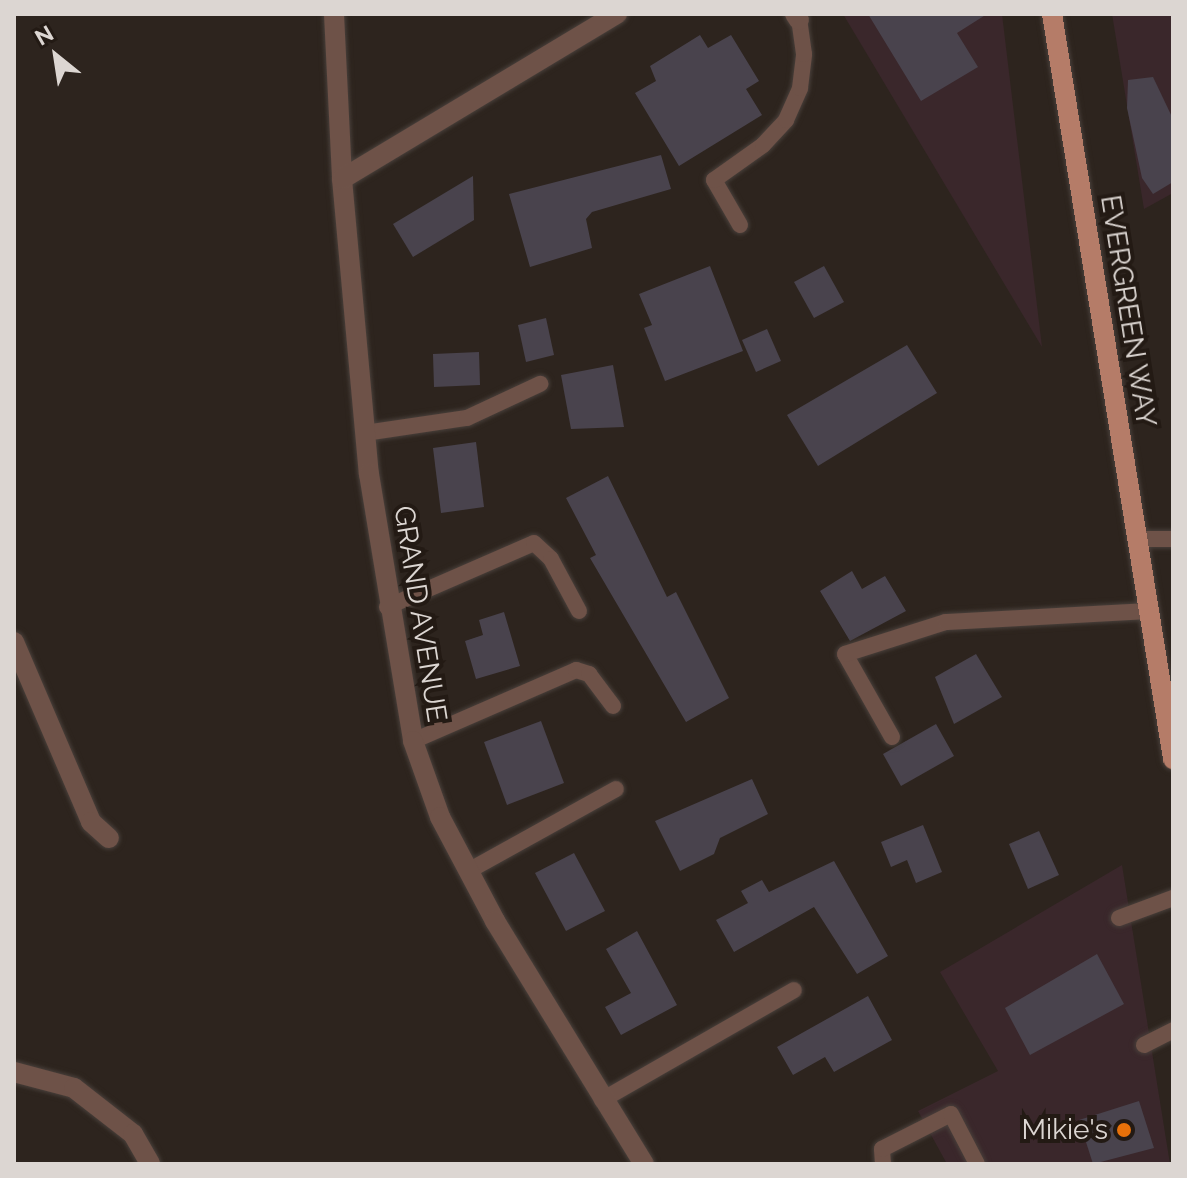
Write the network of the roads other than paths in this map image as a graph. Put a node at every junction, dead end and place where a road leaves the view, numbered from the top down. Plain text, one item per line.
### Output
1 (334, 14) edge
2 (617, 14) edge
3 (1052, 14) edge
4 (797, 17) edge
5 (342, 179) junction
6 (740, 225) dead end
7 (540, 384) dead end
8 (365, 433) junction
9 (1137, 539) junction
10 (1173, 539) edge
11 (387, 607) junction
12 (579, 611) dead end
13 (1150, 611) junction
14 (14, 642) edge
15 (613, 706) dead end
16 (892, 737) dead end
17 (413, 741) junction
18 (1173, 759) edge
19 (616, 789) dead end
20 (109, 838) dead end
21 (468, 871) junction
22 (1173, 898) edge
23 (1119, 918) dead end
24 (794, 990) dead end
25 (1173, 1030) edge
26 (1144, 1045) dead end
27 (14, 1072) edge
28 (602, 1100) junction
29 (150, 1164) edge
30 (644, 1164) edge
31 (883, 1164) edge
32 (977, 1164) edge

1 - 5 street, GRAND AVENUE
2 - 5 street
3 - 9 main road, EVERGREEN WAY
4 - 6 lane
5 - 8 street, GRAND AVENUE
7 - 8 lane
8 - 11 street, GRAND AVENUE
9 - 10 lane
9 - 13 main road, EVERGREEN WAY
11 - 12 lane
11 - 17 street, GRAND AVENUE
13 - 16 lane
13 - 18 main road, EVERGREEN WAY
14 - 20 street
15 - 17 lane
17 - 21 street, GRAND AVENUE
19 - 21 lane
21 - 28 street, GRAND AVENUE
22 - 23 lane
24 - 28 lane
25 - 26 lane
27 - 29 street
28 - 30 street, GRAND AVENUE
31 - 32 lane

